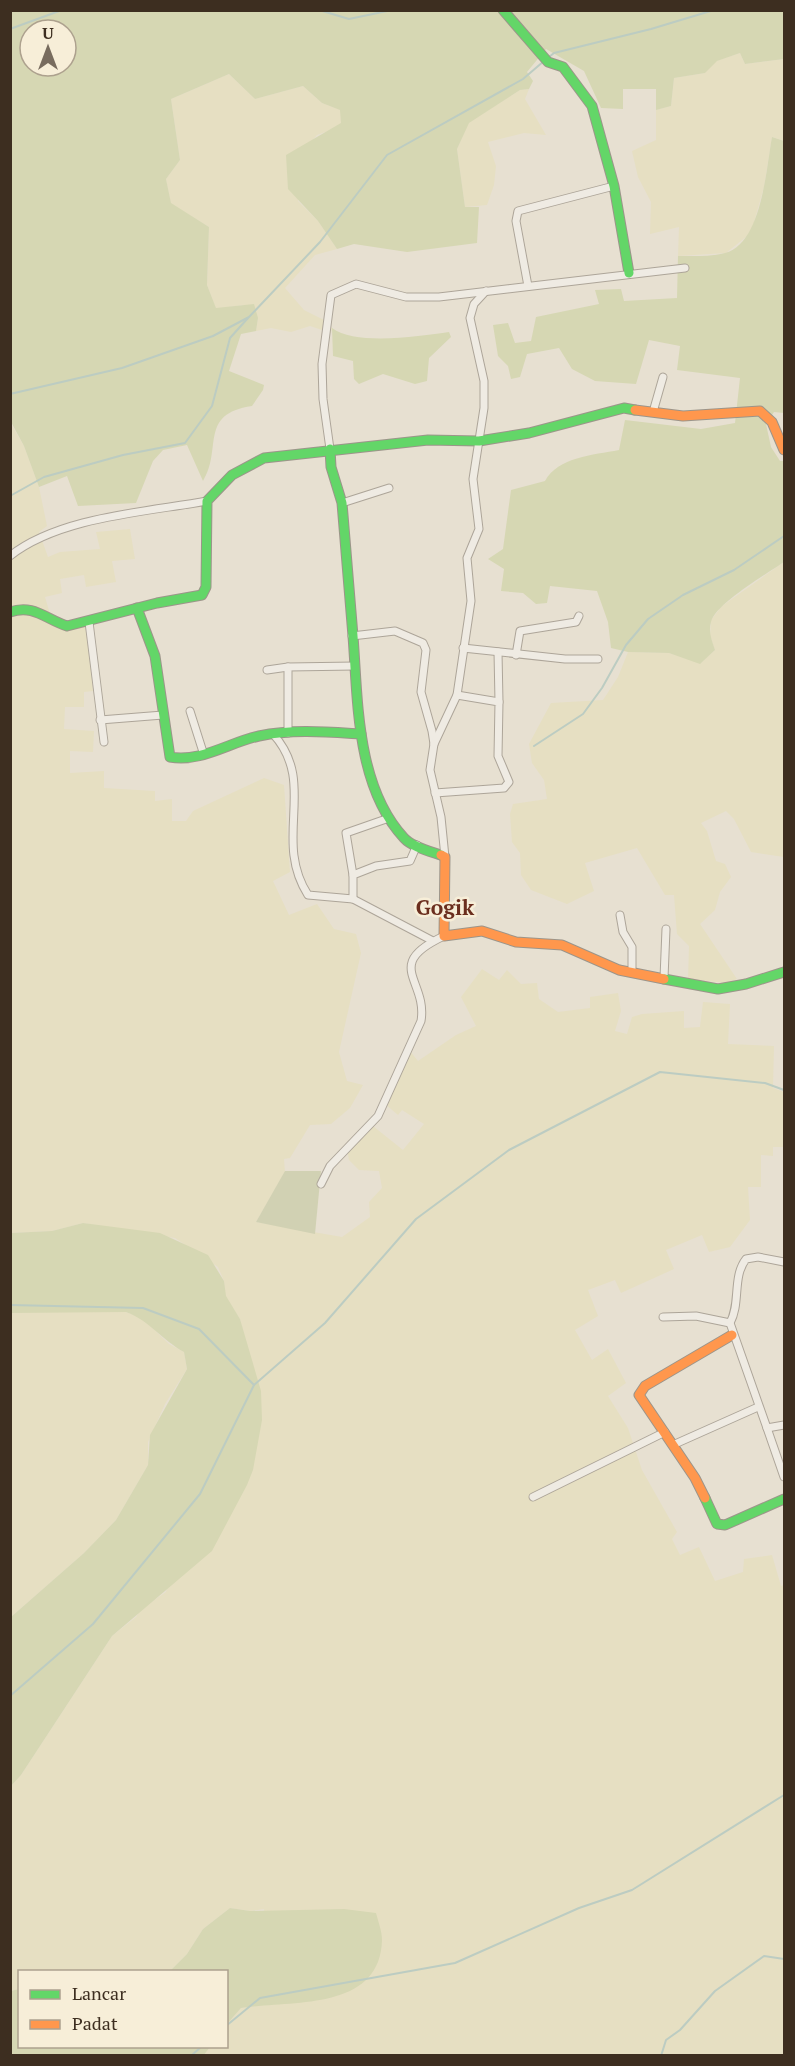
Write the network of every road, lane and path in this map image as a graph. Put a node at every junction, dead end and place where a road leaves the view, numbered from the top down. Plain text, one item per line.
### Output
1 (502, 10) edge
2 (614, 186) junction
3 (685, 268) dead end
4 (629, 273) junction
5 (528, 286) junction
6 (486, 291) junction
7 (663, 377) dead end
8 (653, 412) junction
9 (479, 441) junction
10 (330, 449) junction
11 (784, 450) edge
12 (389, 488) dead end
13 (207, 501) junction
14 (342, 503) junction
15 (10, 556) edge
16 (137, 608) junction
17 (10, 612) edge
18 (579, 616) dead end
19 (89, 622) junction
20 (352, 636) junction
21 (463, 648) junction
22 (498, 652) junction
23 (516, 655) junction
24 (598, 659) dead end
25 (355, 666) junction
26 (288, 667) junction
27 (267, 670) dead end
28 (457, 695) junction
29 (499, 702) junction
30 (190, 711) dead end
31 (163, 715) junction
32 (100, 720) junction
33 (273, 734) junction
34 (288, 734) junction
35 (361, 734) junction
36 (104, 742) dead end
37 (434, 744) junction
38 (203, 752) junction
39 (435, 793) junction
40 (389, 818) junction
41 (417, 845) junction
42 (445, 857) junction
43 (353, 875) junction
44 (353, 899) junction
45 (620, 915) dead end
46 (666, 929) dead end
47 (444, 936) junction
48 (433, 941) junction
49 (784, 972) edge
50 (632, 973) junction
51 (664, 978) junction
52 (321, 1184) dead end
53 (784, 1262) edge
54 (663, 1317) dead end
55 (730, 1323) junction
56 (732, 1335) junction
57 (758, 1407) junction
58 (784, 1425) edge
59 (767, 1428) junction
60 (665, 1432) junction
61 (675, 1444) junction
62 (784, 1477) edge
63 (533, 1497) dead end
64 (784, 1499) edge

1 - 2 street
2 - 4 street
2 - 5 street
3 - 4 street
4 - 5 street
5 - 6 street
6 - 9 street
6 - 10 street
7 - 8 street
8 - 9 street
8 - 11 street
9 - 10 street
9 - 21 street
10 - 13 street
10 - 14 street
12 - 14 street
13 - 15 street
13 - 16 street
14 - 20 street
16 - 19 street
16 - 31 street
17 - 19 street
18 - 23 street
19 - 32 street
20 - 25 street
20 - 37 street
21 - 22 street
21 - 28 street
22 - 23 street
22 - 29 street
23 - 24 street
25 - 26 street
25 - 35 street
26 - 27 street
26 - 34 street
28 - 29 street
28 - 37 street
29 - 39 street
30 - 38 street
31 - 32 street
31 - 38 street
32 - 36 street
33 - 34 street
33 - 38 street
33 - 44 street
34 - 35 street
35 - 40 street
37 - 39 street
39 - 42 street
40 - 41 street
40 - 43 street
41 - 42 street
41 - 43 street
42 - 47 street
43 - 44 street
44 - 48 street
45 - 50 street
46 - 51 street
47 - 48 street
47 - 50 street
48 - 52 street
49 - 51 street
50 - 51 street
53 - 55 street
54 - 55 street
55 - 56 street
56 - 57 street
56 - 60 street
57 - 59 street
57 - 61 street
58 - 59 street
59 - 62 street
60 - 61 street
60 - 63 street
61 - 64 street

